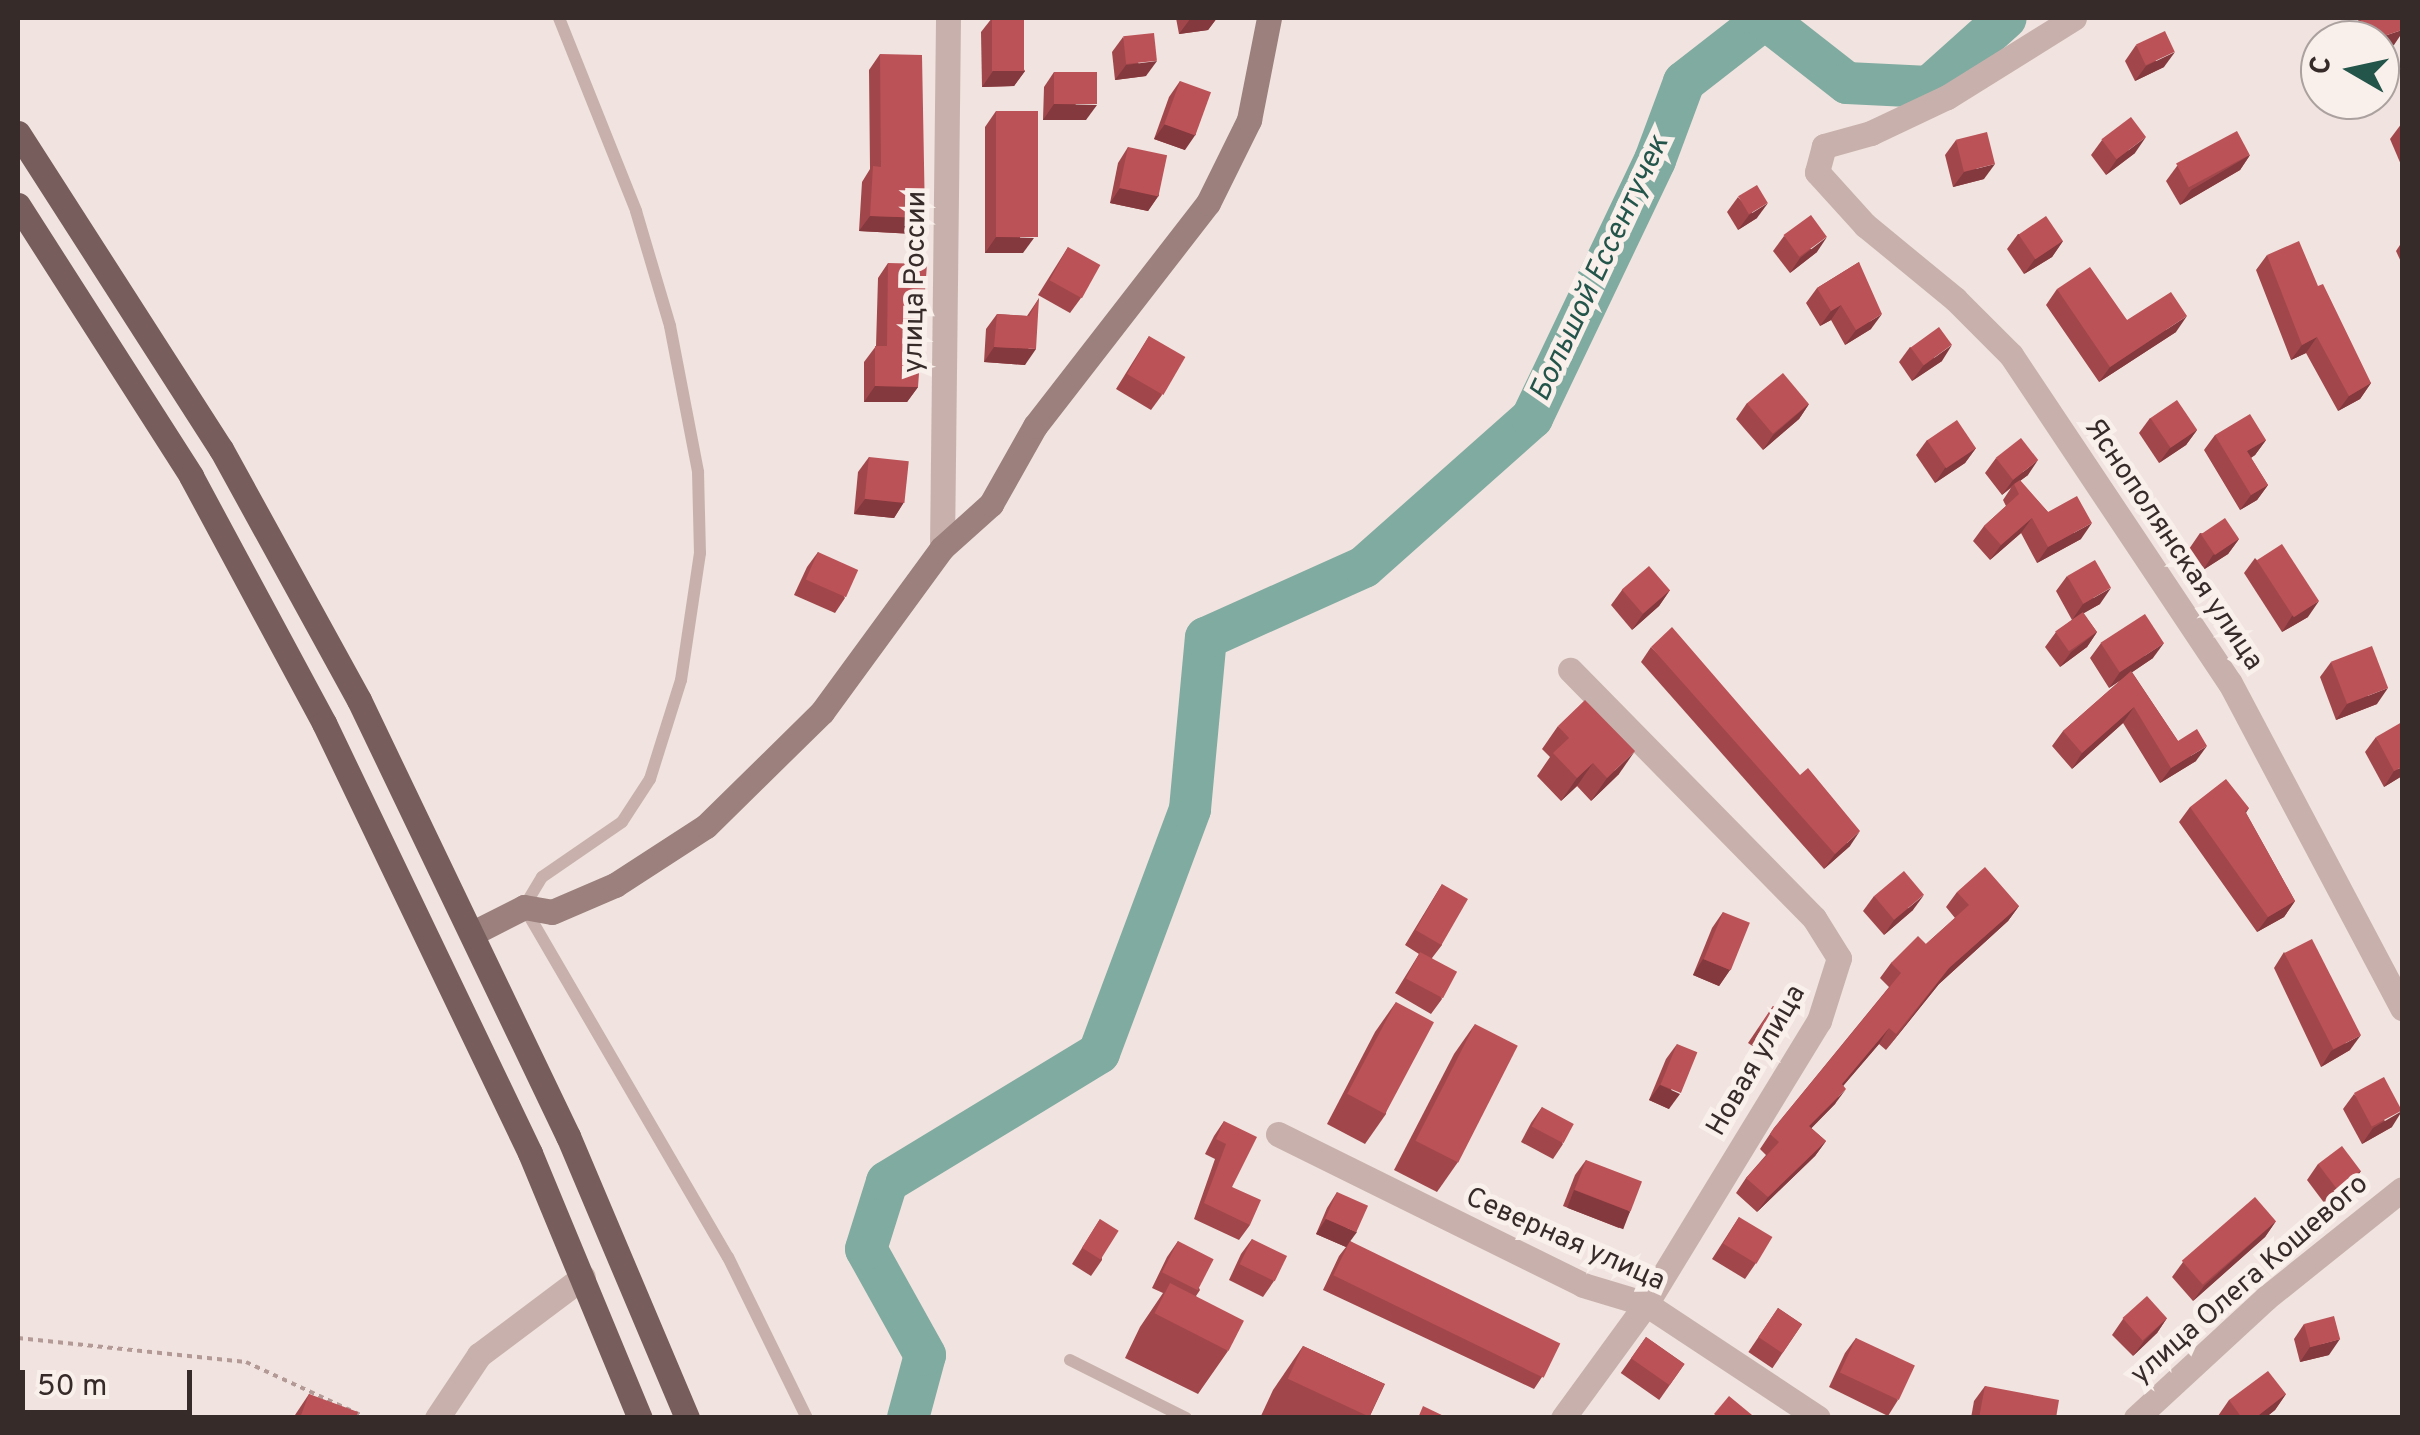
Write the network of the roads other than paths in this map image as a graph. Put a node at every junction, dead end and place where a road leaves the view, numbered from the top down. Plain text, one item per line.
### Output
1 (559, 18) edge
2 (948, 18) edge
3 (1269, 18) edge
4 (2074, 18) edge
5 (18, 134) edge
6 (18, 205) edge
7 (942, 548) junction
8 (1570, 670) dead end
9 (524, 907) junction
10 (475, 932) junction
11 (2402, 1008) edge
12 (1278, 1134) dead end
13 (2402, 1189) edge
14 (583, 1277) junction
15 (1646, 1304) junction
16 (1070, 1360) dead end
17 (437, 1418) edge
18 (640, 1418) edge
19 (686, 1418) edge
20 (807, 1418) edge
21 (1186, 1418) edge
22 (1563, 1418) edge
23 (1818, 1418) edge
24 (2136, 1418) edge

1 - 9 lane
2 - 7 street, улица России
3 - 7 street
4 - 11 street, Яснополянская улица
5 - 10 main road
6 - 14 main road
7 - 9 street
8 - 15 street, Новая улица
9 - 10 street
9 - 20 lane
10 - 19 main road
12 - 15 street, Северная улица
13 - 24 street, улица Олега Кошевого
14 - 17 street
14 - 18 main road
15 - 22 street, Новая улица
15 - 23 street, Северная улица
16 - 21 lane

